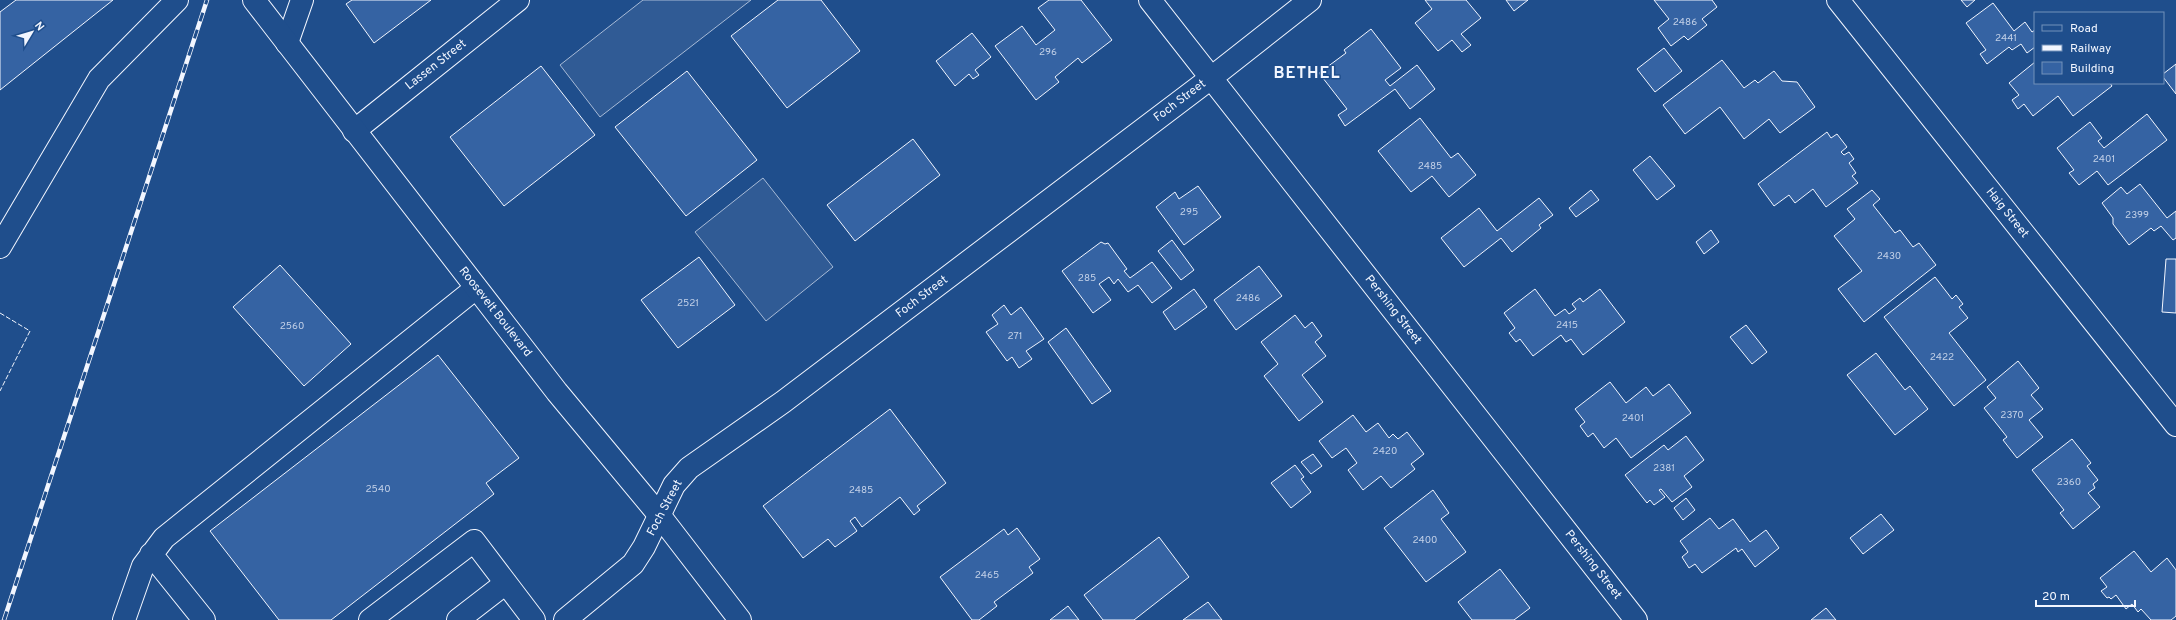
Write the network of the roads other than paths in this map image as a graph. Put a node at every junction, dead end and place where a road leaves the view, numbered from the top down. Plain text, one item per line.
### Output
1 (177, 0) edge
2 (254, 0) edge
3 (302, 0) edge
4 (518, 0) edge
5 (1150, 0) edge
6 (1310, 0) edge
7 (1838, 0) edge
8 (287, 43) junction
9 (1211, 78) junction
10 (354, 131) junction
11 (0, 247) edge
12 (476, 288) junction
13 (2176, 425) edge
14 (660, 516) junction
15 (151, 554) junction
16 (506, 583) junction
17 (124, 620) edge
18 (204, 620) edge
19 (370, 620) edge
20 (458, 620) edge
21 (534, 620) edge
22 (565, 620) edge
23 (740, 620) edge
24 (1636, 620) edge

1 - 11 street
2 - 8 street, Roosevelt Boulevard
3 - 8 street
4 - 10 street, Lassen Street
5 - 9 street, Pershing Street
6 - 9 street, Foch Street
7 - 13 street, Haig Street
8 - 10 street, Roosevelt Boulevard
9 - 14 street, Foch Street
9 - 24 street, Pershing Street
10 - 12 street, Roosevelt Boulevard
12 - 14 street, Roosevelt Boulevard
12 - 15 street
14 - 22 street, Foch Street
14 - 23 street, Roosevelt Boulevard
15 - 17 street
15 - 18 street
16 - 19 street
16 - 20 street
16 - 21 street

